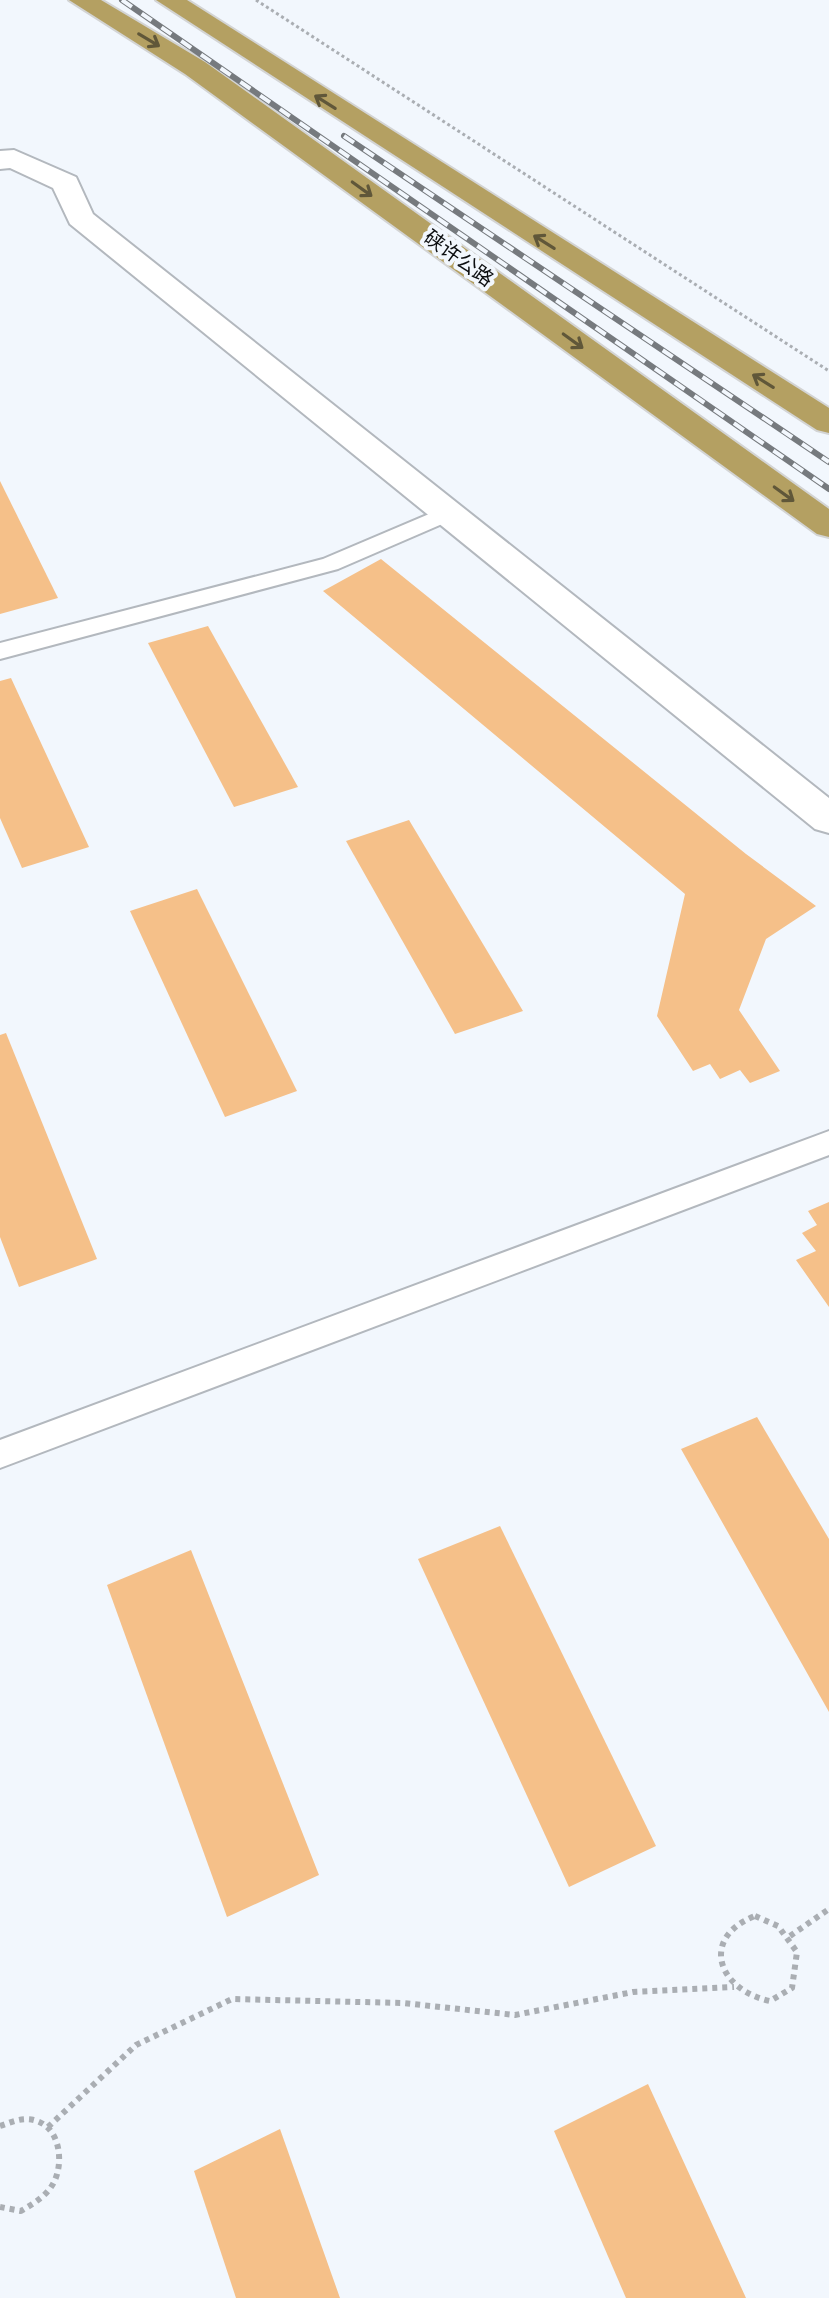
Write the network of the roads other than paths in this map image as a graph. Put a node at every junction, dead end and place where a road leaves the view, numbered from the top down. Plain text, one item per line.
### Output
1 (82, 0) edge
2 (169, 0) edge
3 (0, 160) edge
4 (829, 423) edge
5 (448, 513) junction
6 (829, 526) edge
7 (0, 651) edge
8 (829, 819) edge
9 (829, 1143) edge
10 (0, 1454) edge

1 -> 6 highway, 硖许公路
4 -> 2 highway
3 - 5 street
5 - 7 lane
5 - 8 street
9 - 10 lane

